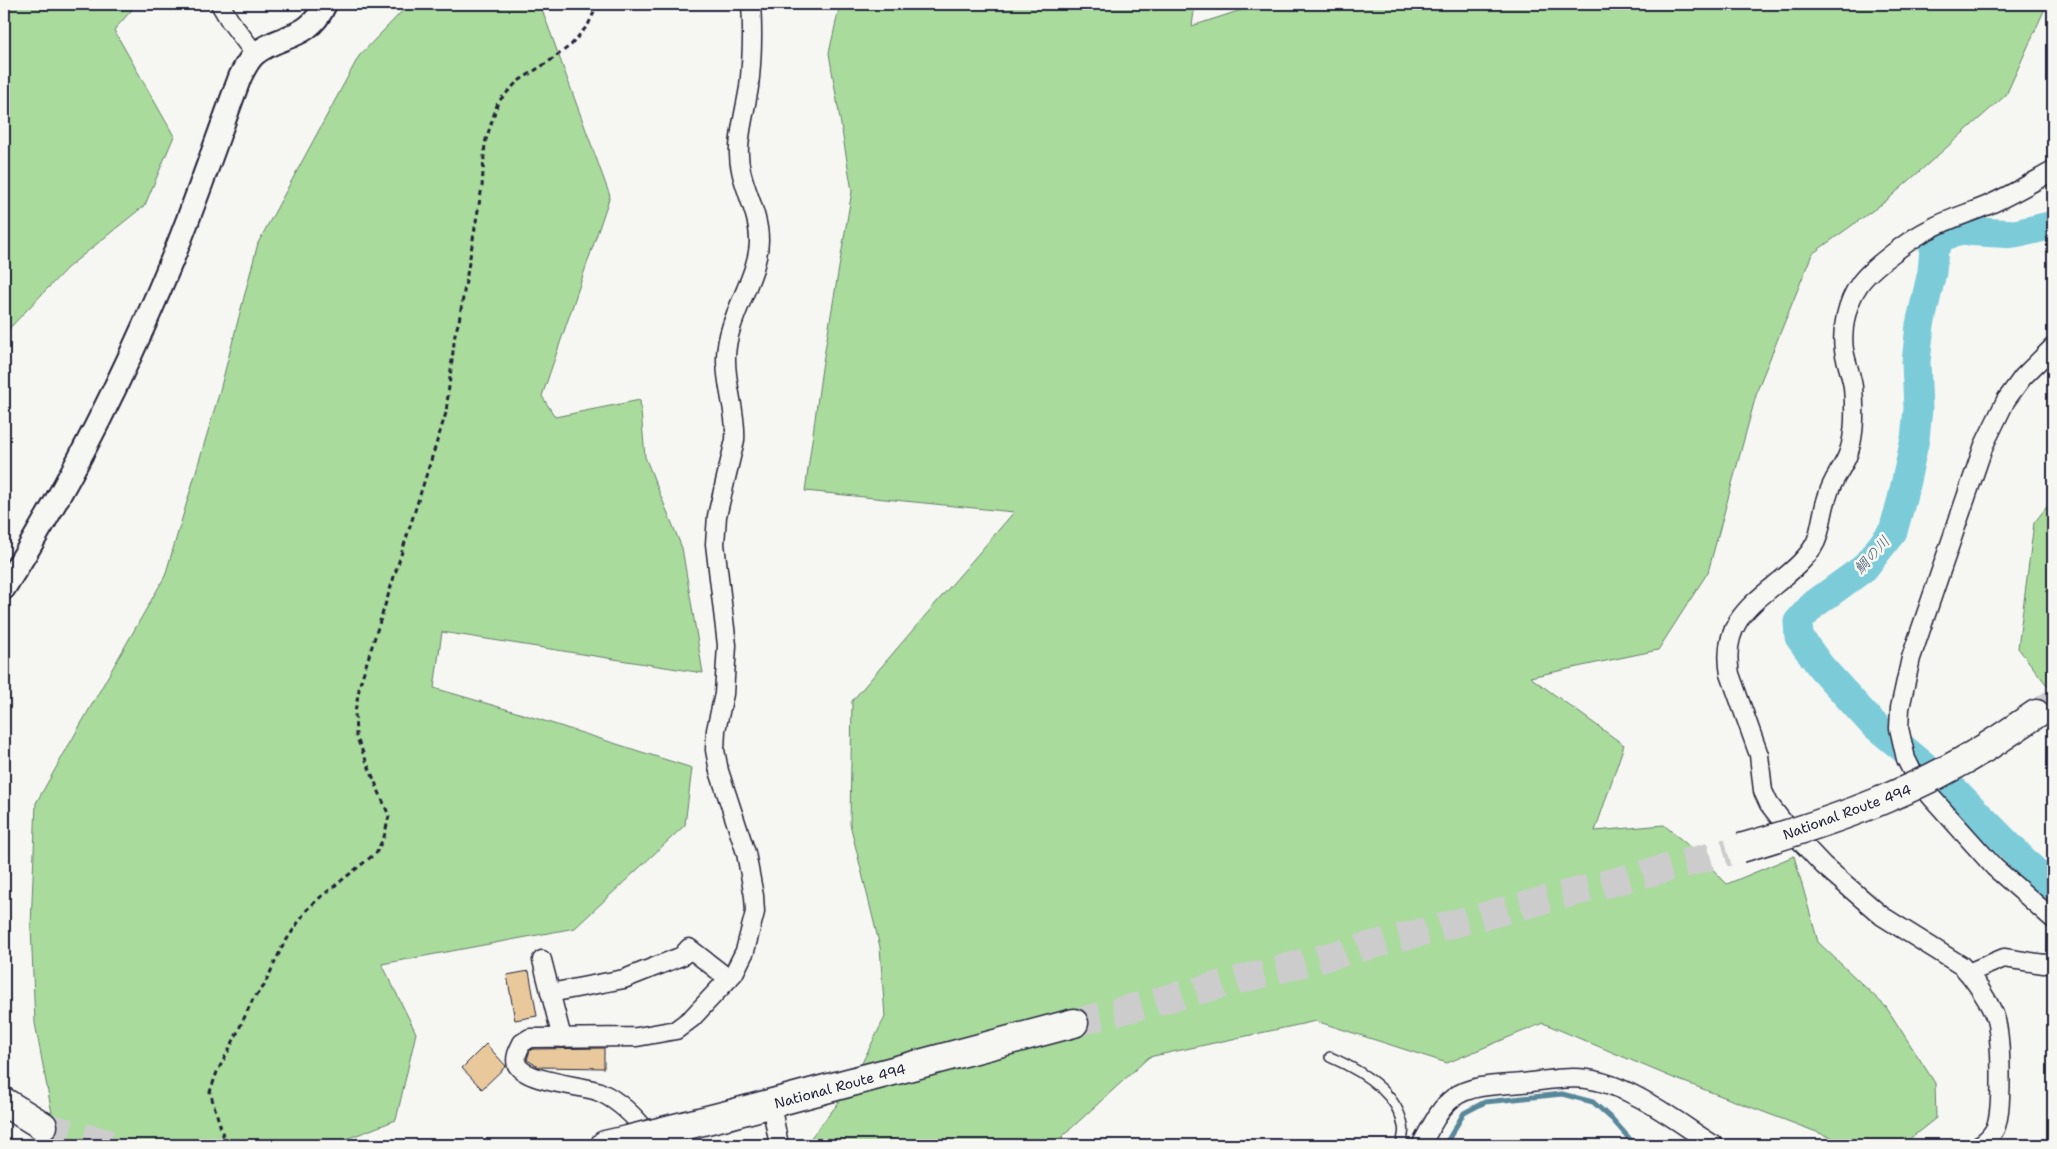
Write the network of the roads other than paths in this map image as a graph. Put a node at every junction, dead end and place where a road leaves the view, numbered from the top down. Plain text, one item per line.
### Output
1 (220, 4) edge
2 (325, 4) edge
3 (751, 4) edge
4 (255, 54) junction
5 (2053, 171) edge
6 (2053, 347) edge
7 (4, 588) edge
8 (2036, 714) tunnel mouth
9 (1735, 850) tunnel mouth
10 (2053, 920) edge
11 (542, 960) dead end
12 (2053, 963) edge
13 (1968, 973) junction
14 (729, 979) junction
15 (550, 993) junction
16 (1074, 1023) tunnel mouth
17 (562, 1038) junction
18 (1330, 1057) dead end
19 (4, 1102) edge
20 (771, 1104) junction
21 (43, 1126) tunnel mouth
22 (627, 1143) edge
23 (778, 1145) edge
24 (1401, 1145) edge
25 (1421, 1145) edge
26 (1714, 1145) edge
27 (1979, 1145) edge

1 - 4 street
2 - 4 street
3 - 14 street
4 - 7 street
5 - 13 street
6 - 10 street
8 - 9 highway, National Route 494, bridge
11 - 15 street
12 - 13 street
13 - 27 street
14 - 15 street
14 - 17 street
15 - 17 street
16 - 20 highway, National Route 494
17 - 22 street
18 - 24 lane
19 - 21 highway
20 - 22 highway, National Route 494, bridge
20 - 23 street
25 - 26 street

